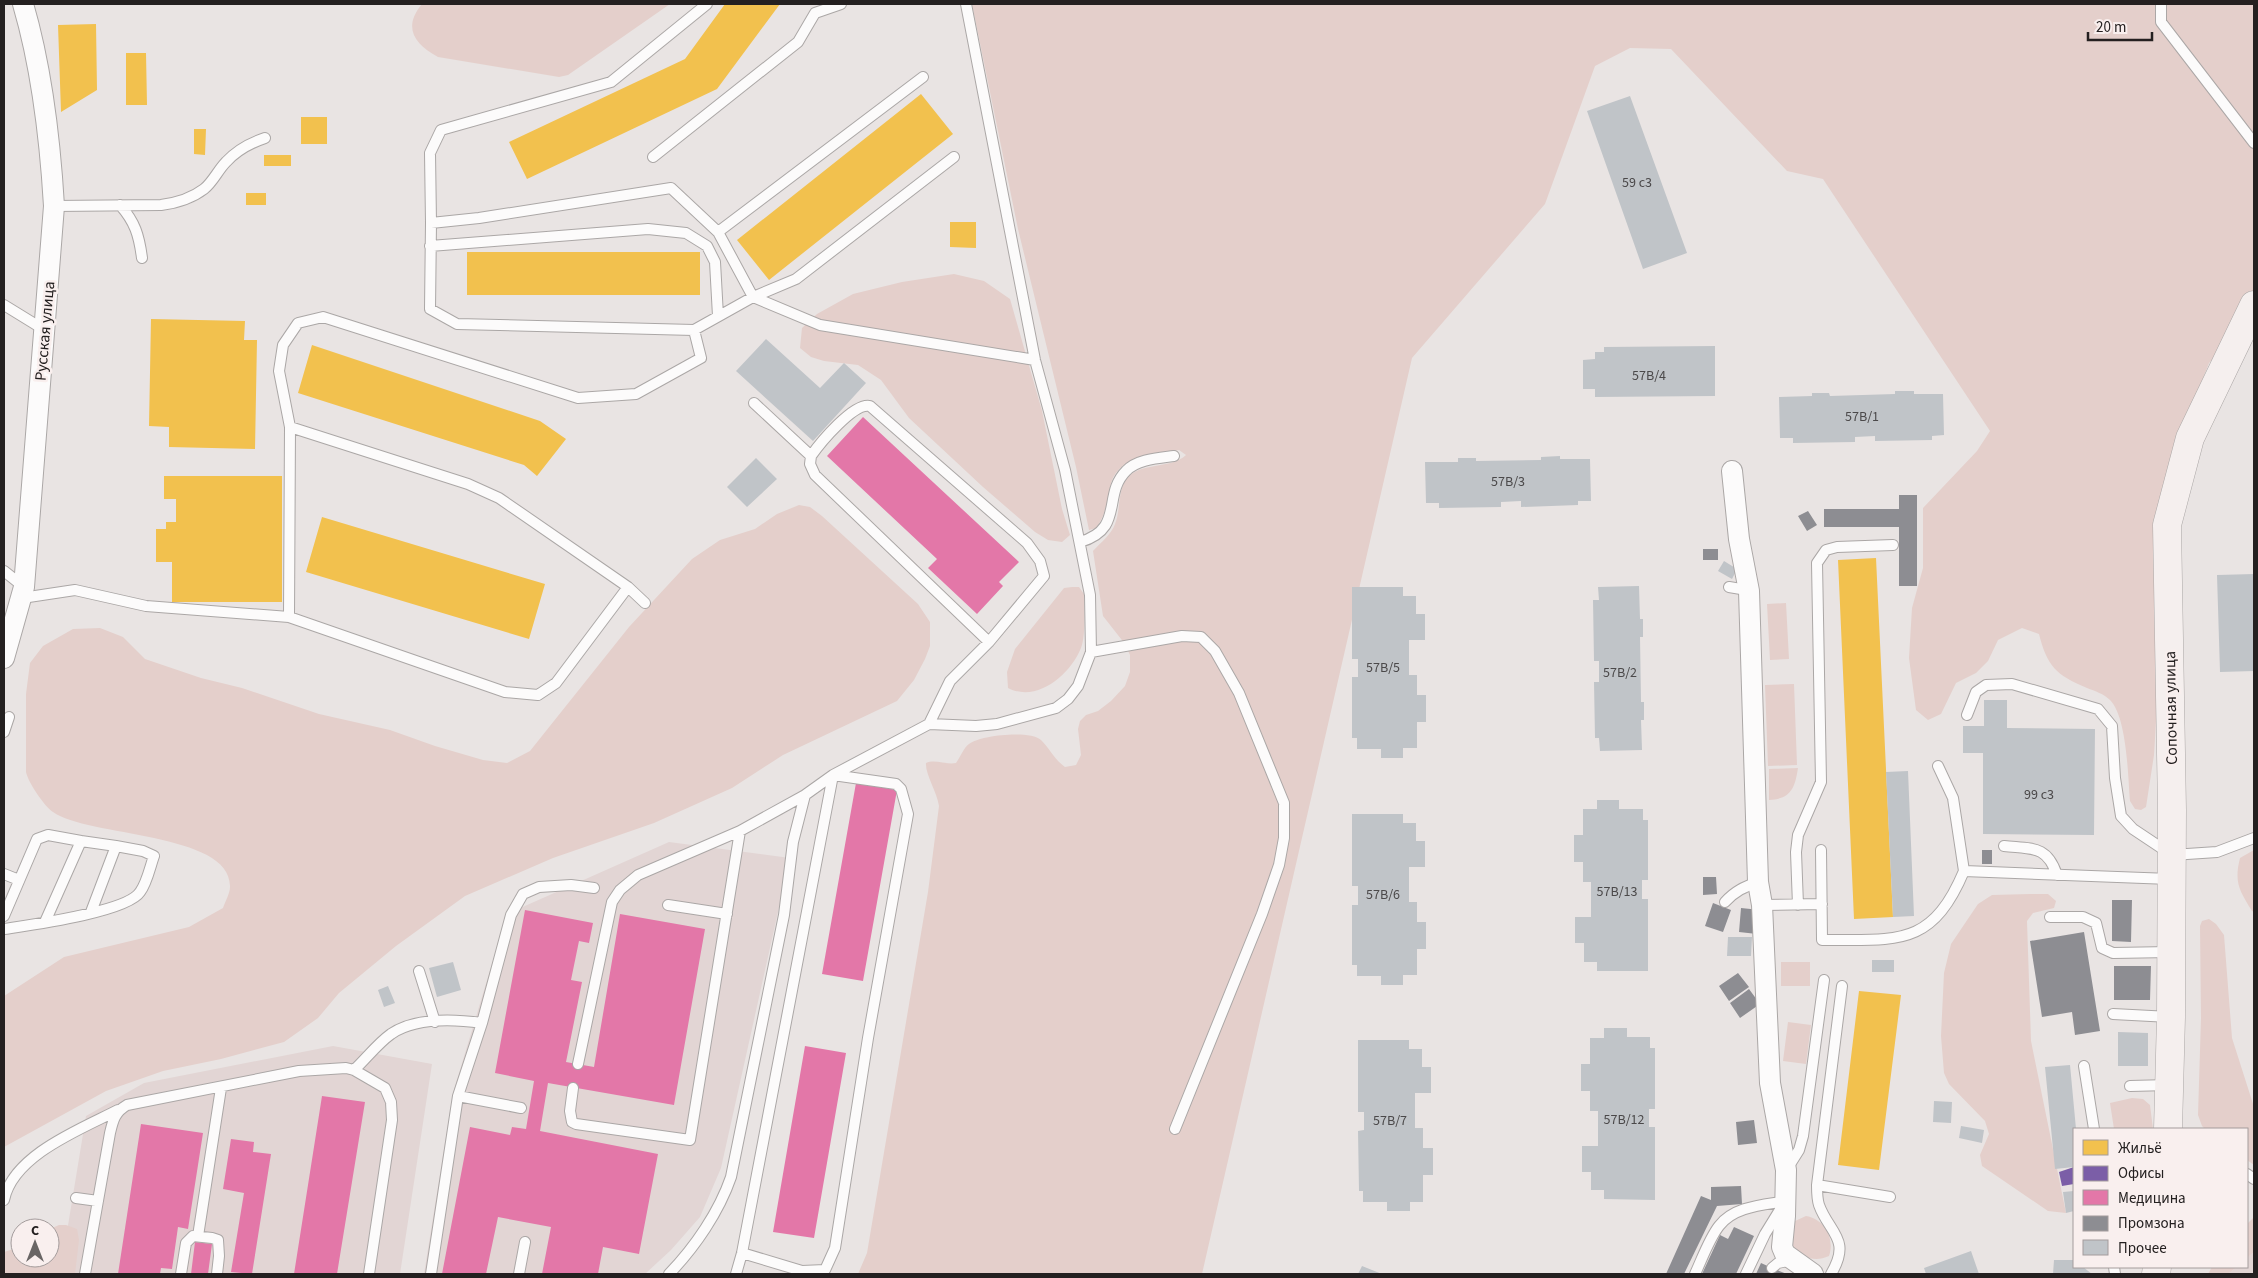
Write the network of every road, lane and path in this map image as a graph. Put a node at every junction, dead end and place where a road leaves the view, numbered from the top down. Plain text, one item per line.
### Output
1 (23, 4) edge
2 (708, 4) edge
3 (821, 4) edge
4 (841, 4) edge
5 (966, 4) edge
6 (2161, 4) edge
7 (815, 13) junction
8 (923, 77) dead end
9 (265, 138) dead end
10 (2254, 142) edge
11 (653, 157) dead end
12 (954, 157) dead end
13 (120, 205) junction
14 (54, 206) junction
15 (430, 223) junction
16 (718, 232) junction
17 (430, 246) junction
18 (142, 258) dead end
19 (754, 297) junction
20 (4, 305) edge
21 (2254, 305) edge
22 (718, 316) junction
23 (43, 329) junction
24 (694, 330) junction
25 (1035, 360) junction
26 (754, 403) dead end
27 (290, 427) junction
28 (811, 456) junction
29 (1174, 456) dead end
30 (1732, 471) dead end
31 (1080, 542) junction
32 (1893, 545) dead end
33 (4, 571) edge
34 (628, 587) junction
35 (1729, 587) dead end
36 (23, 592) junction
37 (1750, 600) junction
38 (645, 602) dead end
39 (289, 617) junction
40 (989, 642) junction
41 (1091, 652) junction
42 (4, 658) edge
43 (1967, 715) dead end
44 (9, 717) dead end
45 (929, 724) junction
46 (4, 732) edge
47 (1938, 766) dead end
48 (833, 775) junction
49 (804, 795) junction
50 (740, 830) junction
51 (2254, 838) edge
52 (81, 841) junction
53 (116, 846) junction
54 (2004, 846) dead end
55 (1821, 850) dead end
56 (2172, 867) junction
57 (1964, 871) junction
58 (4, 874) edge
59 (2057, 875) junction
60 (19, 880) junction
61 (1758, 882) junction
62 (594, 888) dead end
63 (1725, 902) dead end
64 (1822, 904) junction
65 (668, 905) dead end
66 (1762, 905) junction
67 (1798, 905) junction
68 (91, 912) junction
69 (727, 914) junction
70 (4, 916) edge
71 (2050, 917) dead end
72 (45, 922) junction
73 (4, 929) edge
74 (2171, 952) junction
75 (419, 971) dead end
76 (1824, 980) dead end
77 (1842, 986) dead end
78 (2113, 1014) dead end
79 (2171, 1017) junction
80 (435, 1022) junction
81 (482, 1023) junction
82 (578, 1064) dead end
83 (2084, 1066) dead end
84 (354, 1070) junction
85 (2169, 1085) junction
86 (2130, 1086) dead end
87 (221, 1088) junction
88 (573, 1088) dead end
89 (458, 1096) junction
90 (520, 1108) dead end
91 (119, 1110) junction
92 (2171, 1123) edge
93 (2094, 1128) edge
94 (1175, 1129) dead end
95 (1786, 1170) junction
96 (1816, 1185) junction
97 (1890, 1197) dead end
98 (76, 1198) dead end
99 (4, 1200) edge
100 (98, 1201) junction
101 (1786, 1201) junction
102 (198, 1236) junction
103 (526, 1242) dead end
104 (742, 1253) junction
105 (1792, 1260) junction
106 (1772, 1268) dead end
107 (672, 1273) edge
108 (85, 1274) edge
109 (181, 1274) edge
110 (217, 1274) edge
111 (369, 1274) edge
112 (431, 1274) edge
113 (519, 1274) edge
114 (736, 1274) edge
115 (1695, 1274) edge
116 (1746, 1274) edge
117 (1813, 1274) edge
118 (1831, 1274) edge

1 - 14 street, Русская улица
2 - 15 lane
3 - 7 lane
4 - 7 lane
5 - 25 lane
6 - 10 lane
7 - 11 lane
8 - 16 lane
9 - 13 lane
12 - 19 lane
13 - 14 lane
13 - 18 lane
14 - 23 street, Русская улица
15 - 16 lane
15 - 17 lane
16 - 19 lane
17 - 22 lane
17 - 24 lane
19 - 22 lane
19 - 25 lane
20 - 23 lane
21 - 56 main road, Сопочная улица
22 - 24 lane
23 - 36 street, Русская улица
24 - 27 lane
25 - 31 lane
26 - 28 lane
27 - 34 lane
27 - 39 lane
28 - 40 lane
28 - 40 lane
29 - 31 lane
30 - 37 street
31 - 41 lane
32 - 67 lane
33 - 36 lane
34 - 38 lane
34 - 39 lane
35 - 37 lane
36 - 39 lane
36 - 42 street, Русская улица
37 - 61 street
40 - 45 lane
41 - 45 lane
41 - 94 lane
43 - 56 lane
44 - 46 lane
45 - 48 lane
47 - 57 lane
48 - 49 lane
48 - 104 lane
48 - 104 lane
49 - 50 lane
49 - 107 lane
50 - 69 lane
50 - 82 lane
51 - 56 lane
52 - 53 lane
52 - 60 lane
52 - 72 lane
53 - 68 lane
53 - 68 lane
54 - 59 lane
55 - 64 lane
56 - 59 lane
56 - 74 main road, Сопочная улица
57 - 59 lane
57 - 64 lane
58 - 60 lane
60 - 70 lane
61 - 63 lane
61 - 66 street
62 - 81 lane
64 - 67 lane
65 - 69 lane
66 - 67 lane
66 - 95 street
68 - 72 lane
69 - 88 lane
71 - 74 lane
72 - 73 lane
74 - 79 main road, Сопочная улица
75 - 80 lane
76 - 95 lane
77 - 96 lane
78 - 79 lane
79 - 85 main road, Сопочная улица
80 - 81 lane
80 - 84 lane
81 - 89 lane
83 - 93 lane
84 - 87 lane
84 - 111 lane
85 - 86 lane
85 - 92 main road, Сопочная улица
87 - 91 lane
87 - 102 lane
89 - 90 lane
89 - 112 lane
91 - 99 lane
91 - 100 lane
95 - 101 street
96 - 97 lane
96 - 118 lane
98 - 100 lane
100 - 108 lane
101 - 105 street
101 - 115 lane
101 - 116 lane
102 - 109 lane
102 - 110 lane
103 - 113 lane
104 - 114 lane
105 - 106 lane
105 - 117 street

